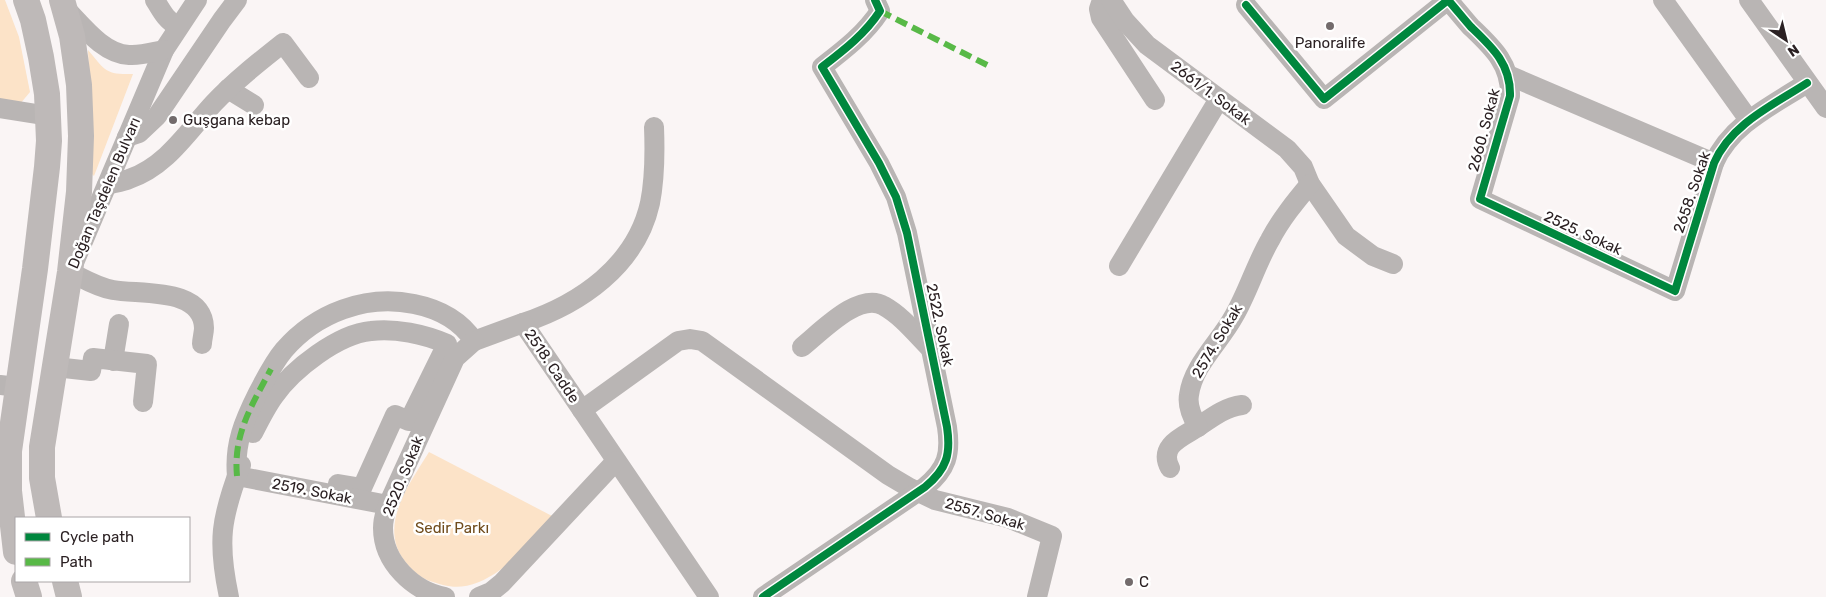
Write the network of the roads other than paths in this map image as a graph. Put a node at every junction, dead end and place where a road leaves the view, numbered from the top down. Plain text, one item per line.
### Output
1 (26, 0) edge
2 (155, 0) edge
3 (197, 0) edge
4 (237, 0) edge
5 (1102, 0) edge
6 (1111, 0) edge
7 (1448, 0) edge
8 (1663, 0) edge
9 (1749, 0) edge
10 (64, 4) edge
11 (1246, 5) dead end
12 (877, 6) edge
13 (178, 26) junction
14 (164, 50) junction
15 (1508, 75) junction
16 (309, 78) dead end
17 (1807, 83) junction
18 (228, 89) junction
19 (1219, 99) junction
20 (1155, 100) dead end
21 (254, 105) dead end
22 (0, 108) edge
23 (1826, 108) edge
24 (49, 116) junction
25 (1749, 120) junction
26 (654, 127) dead end
27 (127, 137) junction
28 (1714, 163) junction
29 (1310, 184) junction
30 (107, 185) junction
31 (1480, 199) joint
32 (1393, 264) dead end
33 (1119, 266) dead end
34 (70, 272) junction
35 (1675, 291) joint
36 (119, 324) dead end
37 (523, 324) junction
38 (474, 341) junction
39 (202, 344) dead end
40 (802, 347) dead end
41 (930, 348) junction
42 (113, 361) junction
43 (55, 367) junction
44 (9, 386) edge
45 (143, 402) dead end
46 (1242, 406) dead end
47 (582, 410) junction
48 (1198, 427) junction
49 (9, 451) junction
50 (616, 461) junction
51 (1170, 468) dead end
52 (237, 476) junction
53 (0, 486) edge
54 (917, 492) junction
55 (333, 495) junction
56 (388, 505) junction
57 (0, 513) edge
58 (49, 517) edge
59 (15, 543) edge
60 (0, 554) edge
61 (24, 582) edge
62 (29, 597) edge
63 (229, 597) edge
64 (445, 597) edge
65 (479, 597) edge
66 (709, 597) edge
67 (763, 597) edge
68 (1038, 597) edge

1 - 24 main road
2 - 13 street
3 - 13 street, Doğan Taşdelen Bulvarı
4 - 27 street
5 - 20 street
6 - 19 street, 2661/1. Sokak
7 - 11 street
7 - 15 street, 2660. Sokak
8 - 25 street
9 - 17 street
10 - 14 street
10 - 34 main road
12 - 41 street, 2522. Sokak
13 - 14 street, Doğan Taşdelen Bulvarı
14 - 27 street, Doğan Taşdelen Bulvarı
15 - 28 street
15 - 31 street, 2660. Sokak
16 - 18 street
17 - 23 street
17 - 25 street, 2658. Sokak
18 - 21 street
18 - 30 street
19 - 29 street, 2661/1. Sokak
19 - 33 street
22 - 24 street
24 - 44 main road
25 - 28 street, 2658. Sokak
26 - 37 street
27 - 30 street, Doğan Taşdelen Bulvarı
28 - 35 street, 2658. Sokak
29 - 32 street, 2661/1. Sokak
29 - 48 street, 2574. Sokak
30 - 34 street, Doğan Taşdelen Bulvarı
31 - 35 street, 2525. Sokak
34 - 39 street
34 - 43 main road, Doğan Taşdelen Bulvarı
36 - 42 street
37 - 38 street, 2518. Cadde
37 - 47 street, 2518. Cadde
38 - 52 street
38 - 56 street, 2520. Sokak
40 - 41 street
41 - 54 street, 2522. Sokak
42 - 43 street
42 - 45 street
43 - 58 main road, Doğan Taşdelen Bulvarı
44 - 49 main road
46 - 48 street
47 - 50 street, 2518. Cadde
47 - 54 street, 2557. Sokak
48 - 51 street
49 - 53 main road
49 - 59 main road
50 - 65 street
50 - 66 street, 2518. Cadde
52 - 55 street, 2519. Sokak
52 - 55 street
52 - 63 street
54 - 67 street, 2522. Sokak
54 - 68 street, 2557. Sokak
55 - 56 street, 2519. Sokak
56 - 64 street, 2520. Sokak
57 - 60 main road
61 - 62 main road

